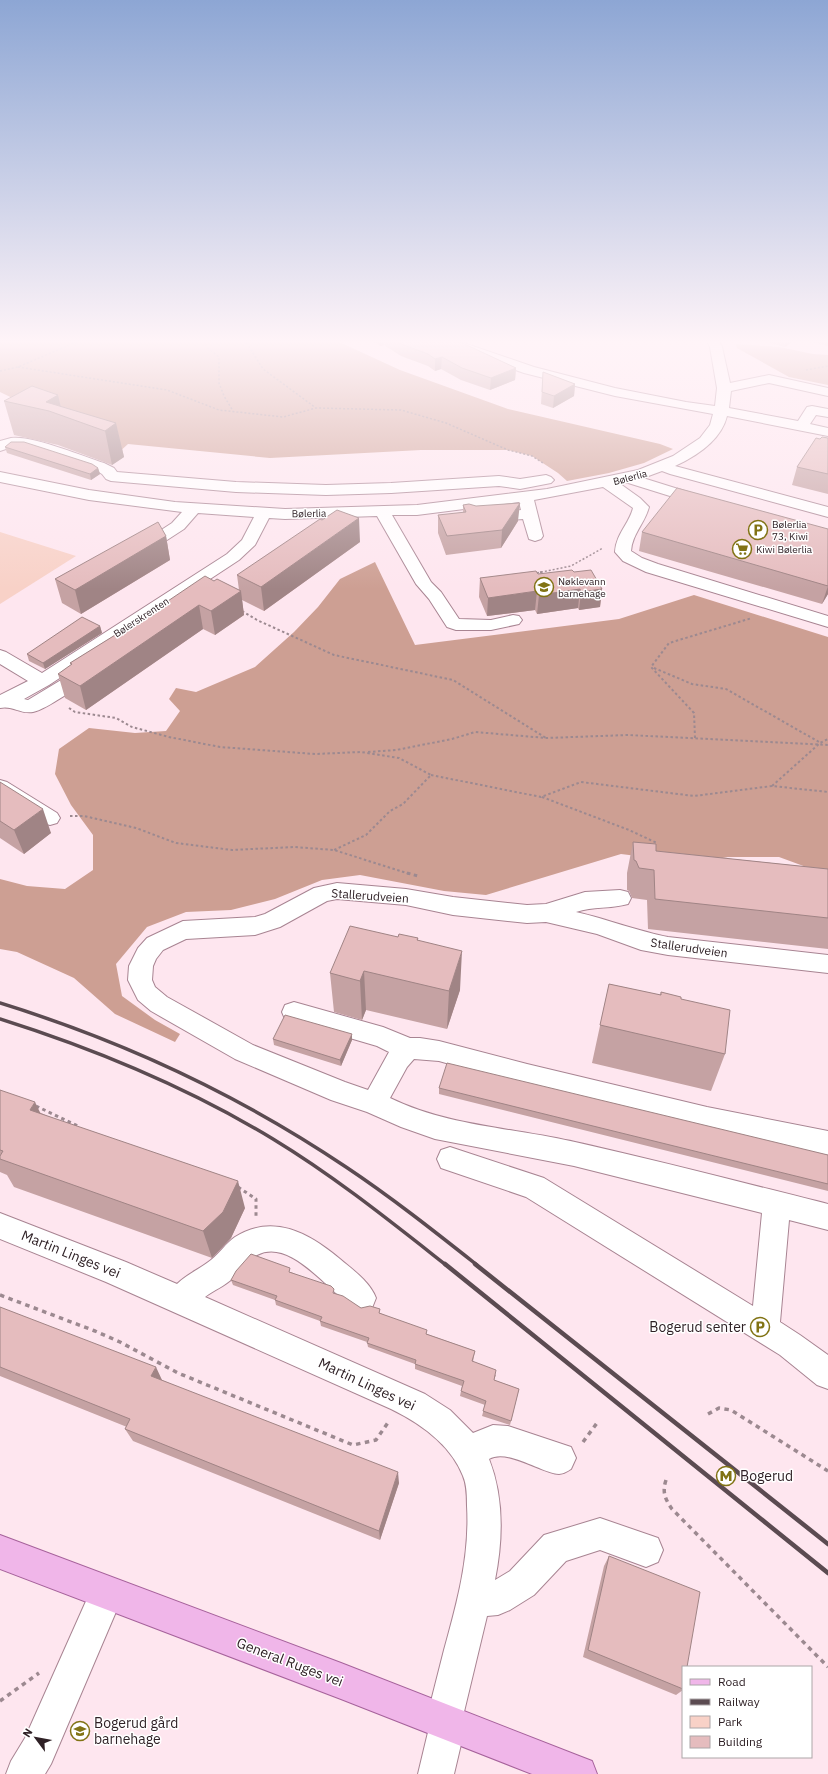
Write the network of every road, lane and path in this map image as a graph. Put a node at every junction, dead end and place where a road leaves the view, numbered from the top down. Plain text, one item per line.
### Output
1 (448, 424) edge
2 (718, 424) edge
3 (774, 424) edge
4 (803, 424) edge
5 (801, 427) junction
6 (828, 432) edge
7 (0, 434) edge
8 (7, 445) edge
9 (664, 466) junction
10 (582, 475) dead end
11 (111, 476) junction
12 (0, 477) edge
13 (563, 478) junction
14 (627, 478) junction
15 (608, 483) junction
16 (521, 493) junction
17 (89, 495) junction
18 (715, 504) edge
19 (194, 508) junction
20 (264, 512) junction
21 (828, 512) edge
22 (530, 514) junction
23 (385, 517) junction
24 (475, 518) edge
25 (453, 521) edge
26 (535, 536) dead end
27 (626, 536) junction
28 (128, 558) edge
29 (530, 574) edge
30 (779, 607) junction
31 (240, 609) dead end
32 (513, 620) dead end
33 (828, 622) edge
34 (0, 656) edge
35 (100, 664) edge
36 (651, 667) junction
37 (42, 680) junction
38 (65, 686) junction
39 (4, 701) edge
40 (546, 738) junction
41 (695, 738) junction
42 (828, 739) edge
43 (820, 743) junction
44 (828, 745) edge
45 (361, 752) junction
46 (431, 775) junction
47 (772, 786) junction
48 (0, 787) edge
49 (828, 792) edge
50 (541, 796) junction
51 (49, 818) joint
52 (657, 843) edge
53 (334, 850) junction
54 (420, 877) dead end
55 (620, 898) dead end
56 (546, 913) junction
57 (828, 964) edge
58 (294, 1012) dead end
59 (408, 1049) junction
60 (374, 1103) junction
61 (34, 1105) edge
62 (81, 1128) edge
63 (828, 1143) edge
64 (450, 1159) dead end
65 (232, 1185) edge
66 (778, 1204) junction
67 (828, 1217) edge
68 (0, 1226) edge
69 (247, 1245) junction
70 (0, 1295) edge
71 (362, 1298) dead end
72 (182, 1301) junction
73 (765, 1330) junction
74 (828, 1374) edge
75 (402, 1398) junction
76 (708, 1414) dead end
77 (469, 1454) junction
78 (560, 1458) dead end
79 (828, 1471) edge
80 (666, 1480) dead end
81 (646, 1550) dead end
82 (0, 1552) edge
83 (107, 1593) junction
84 (474, 1600) junction
85 (828, 1667) edge
86 (446, 1722) junction
87 (24, 1774) edge
88 (436, 1774) edge
89 (579, 1774) edge

1 - 13 path
2 - 9 street, Bølerlia
3 - 5 street
4 - 5 street
5 - 6 street
7 - 8 street
8 - 11 street
9 - 14 street, Bølerlia
9 - 21 street
10 - 13 street
11 - 16 street
11 - 17 street
12 - 17 street, Bølerlia
13 - 16 street
14 - 15 street, Bølerlia
14 - 18 street
15 - 16 street, Bølerlia
15 - 27 street
16 - 22 street
16 - 23 street, Bølerlia
17 - 19 street, Bølerlia
19 - 20 street, Bølerlia
19 - 28 street
20 - 23 street, Bølerlia
20 - 37 street, Bølerskrenten
22 - 24 street
22 - 26 street
23 - 25 street
23 - 32 street
27 - 29 path
27 - 30 street
30 - 33 street
30 - 36 path
31 - 40 path
34 - 37 street
35 - 38 street
36 - 41 path
36 - 43 path
37 - 39 street, Bølerskrenten
38 - 39 street
38 - 45 path
40 - 41 path
40 - 45 path
41 - 43 path
42 - 43 path
43 - 44 path
43 - 47 path
45 - 46 path
46 - 50 path
46 - 53 path
47 - 49 path
47 - 50 path
48 - 51 street
50 - 52 path
51 - 53 path
53 - 54 path
55 - 56 street
56 - 57 street, Stallerudveien
56 - 60 street, Stallerudveien
58 - 59 street
59 - 60 street
59 - 63 street
60 - 66 street, Stallerudveien
61 - 62 path
64 - 73 street
65 - 69 path
66 - 67 street, Stallerudveien
66 - 73 street
68 - 72 street, Martin Linges vei
69 - 71 street
69 - 72 street
70 - 75 path
72 - 75 street, Martin Linges vei
73 - 74 street
75 - 77 street, Martin Linges vei
76 - 79 path
77 - 78 street
77 - 84 street, Martin Linges vei
80 - 85 path
81 - 84 street
82 - 83 main road, General Ruges vei
83 - 86 main road, General Ruges vei
83 - 87 street
84 - 86 street, Martin Linges vei
86 - 88 street, Martin Linges vei
86 - 89 main road, General Ruges vei

